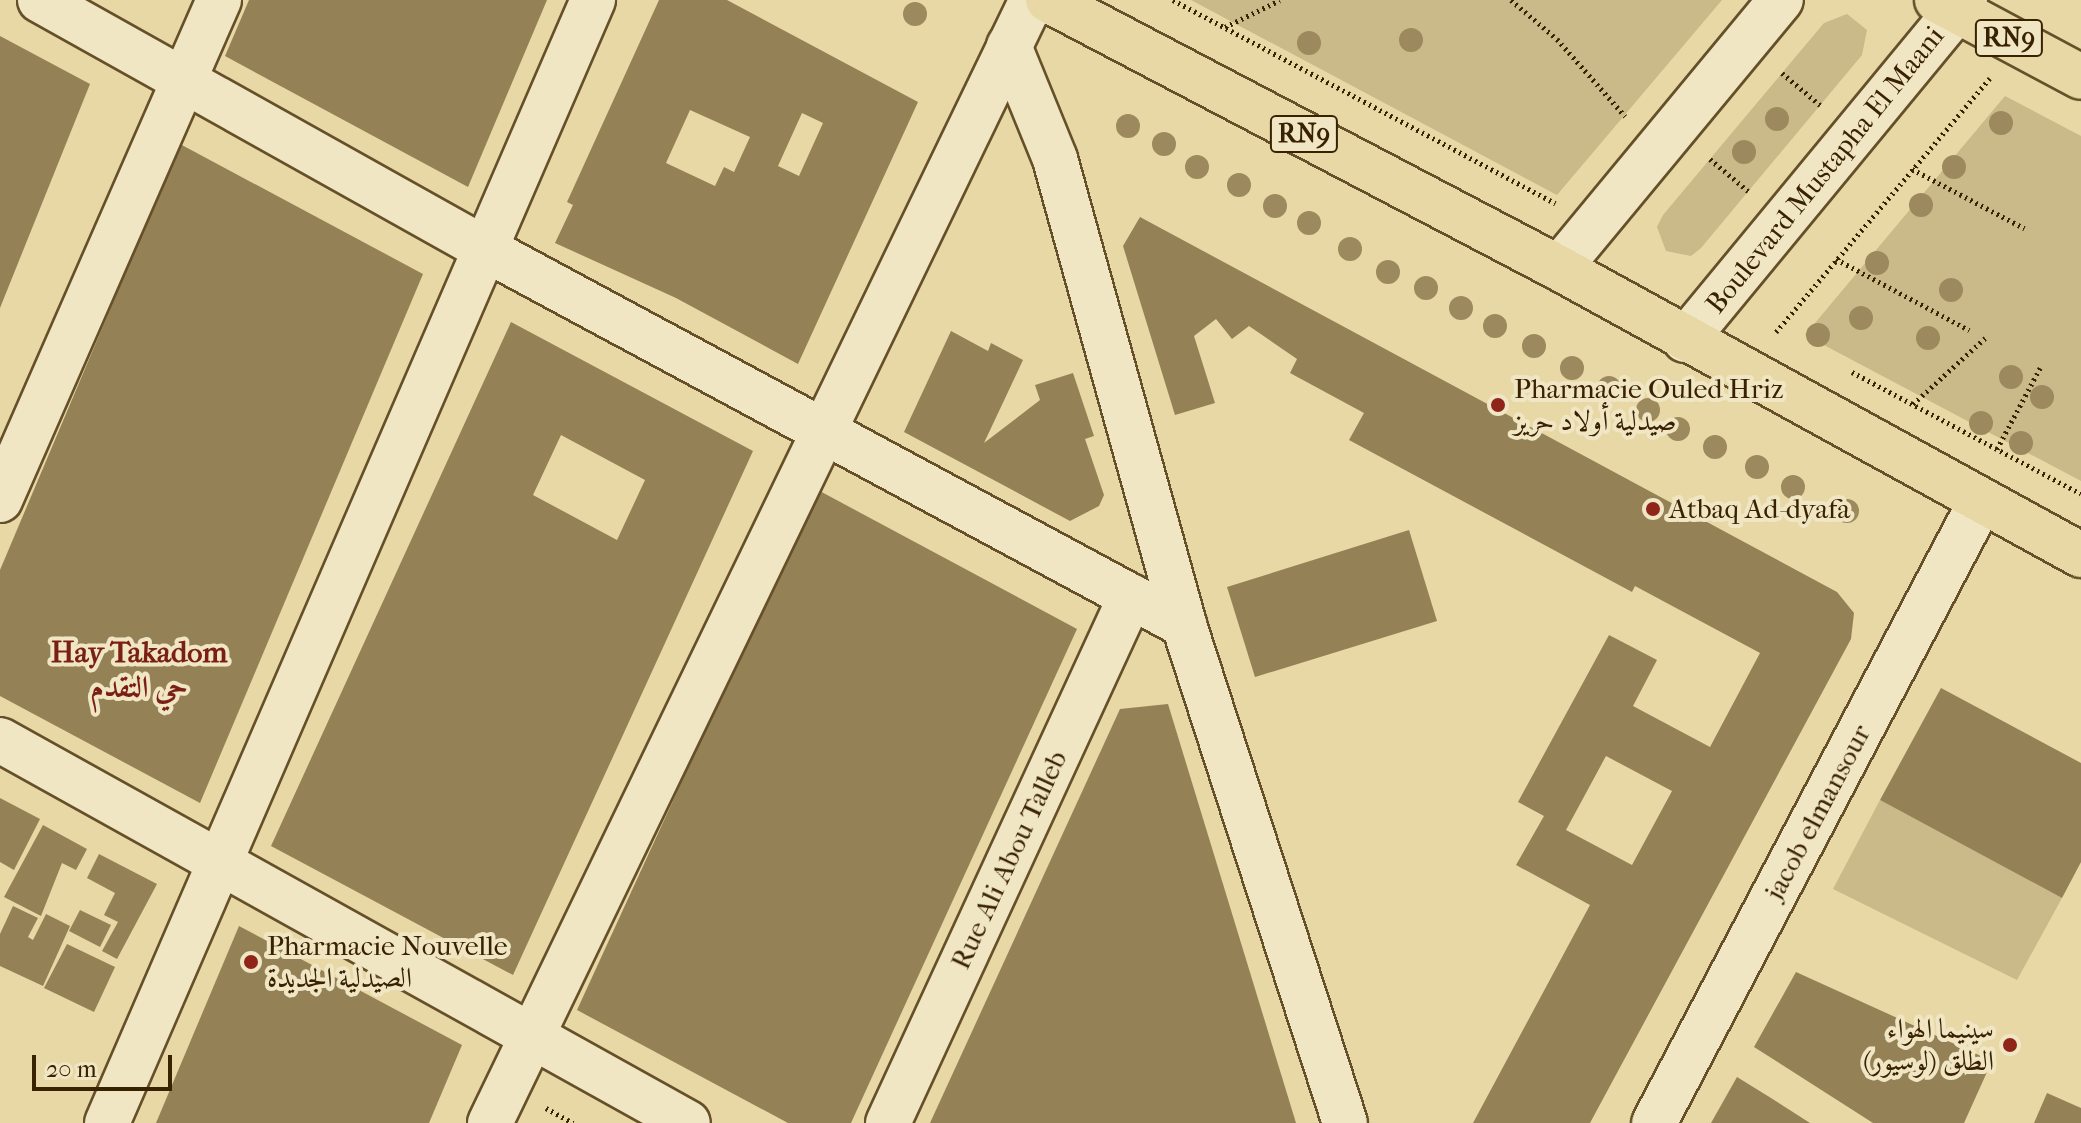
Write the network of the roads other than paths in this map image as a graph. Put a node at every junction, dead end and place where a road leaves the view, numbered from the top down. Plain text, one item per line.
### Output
1 (40, 0) edge
2 (219, 0) edge
3 (593, 0) edge
4 (1032, 0) edge
5 (1048, 0) edge
6 (1781, 0) edge
7 (1953, 3) edge
8 (1009, 46) junction
9 (2081, 77) edge
10 (183, 81) junction
11 (485, 249) junction
12 (1559, 268) junction
13 (1685, 340) junction
14 (824, 430) junction
15 (0, 500) edge
16 (1981, 501) junction
17 (2081, 555) edge
18 (1131, 596) junction
19 (1184, 625) junction
20 (0, 740) edge
21 (219, 864) junction
22 (532, 1037) junction
23 (107, 1123) edge
24 (490, 1123) edge
25 (688, 1123) edge
26 (888, 1123) edge
27 (1345, 1123) edge
28 (1654, 1123) edge

1 - 10 street
2 - 10 street
3 - 11 street
4 - 8 street
5 - 12 main road, RN9
6 - 12 street
7 - 9 main road, RN9
7 - 13 street, Boulevard Mustapha El Maani
8 - 14 street
8 - 19 street
10 - 11 street
10 - 15 street
11 - 14 street
11 - 21 street
12 - 13 main road, RN9
13 - 16 main road, RN9
14 - 18 street
14 - 22 street
16 - 17 main road, RN9
16 - 28 street, jacob elmansour
18 - 19 street
18 - 26 street, Rue Ali Abou Talleb
19 - 27 street
20 - 21 street
21 - 22 street
21 - 23 street
22 - 24 street
22 - 25 street

